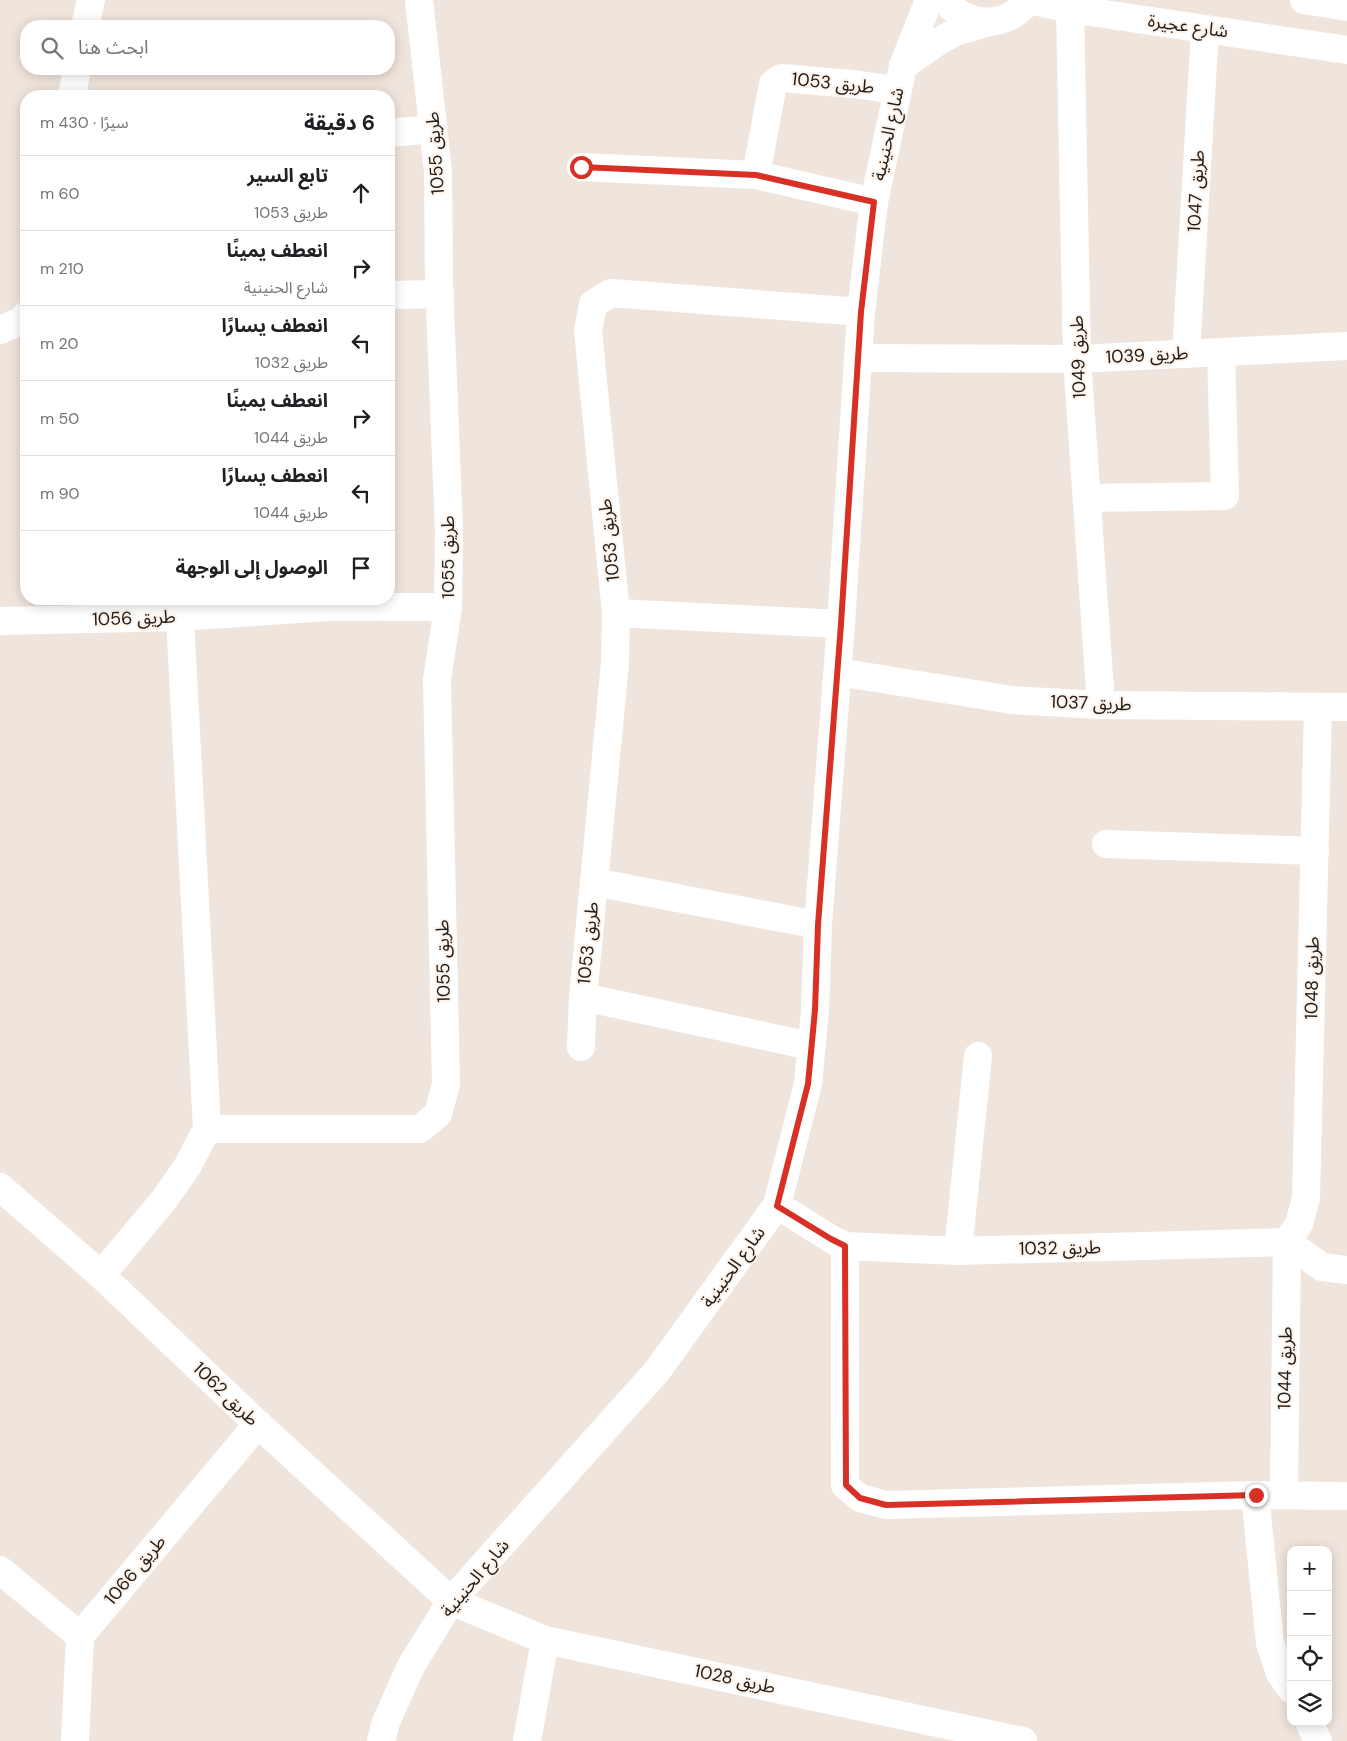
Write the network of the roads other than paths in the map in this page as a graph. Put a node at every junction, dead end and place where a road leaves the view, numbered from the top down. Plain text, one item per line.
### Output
1 (90, 0) edge
2 (419, 0) edge
3 (929, 0) edge
4 (945, 0) edge
5 (1029, 0) edge
6 (1304, 0) edge
7 (1347, 6) edge
8 (1070, 9) junction
9 (86, 20) edge
10 (988, 22) junction
11 (1206, 29) junction
12 (1347, 50) edge
13 (76, 75) edge
14 (900, 78) junction
15 (73, 90) edge
16 (434, 128) junction
17 (395, 132) edge
18 (581, 167) dead end
19 (756, 175) junction
20 (874, 202) junction
21 (440, 294) junction
22 (395, 295) edge
23 (861, 312) junction
24 (20, 322) edge
25 (0, 330) edge
26 (1347, 346) edge
27 (1221, 352) junction
28 (1186, 354) junction
29 (858, 358) junction
30 (1077, 359) junction
31 (1086, 498) junction
32 (268, 605) edge
33 (388, 605) edge
34 (448, 607) junction
35 (179, 608) edge
36 (616, 613) junction
37 (0, 621) edge
38 (841, 624) junction
39 (838, 672) junction
40 (1101, 705) junction
41 (1347, 707) edge
42 (1318, 708) junction
43 (1106, 844) dead end
44 (1315, 851) junction
45 (594, 882) junction
46 (818, 925) junction
47 (583, 997) junction
48 (582, 1046) dead end
49 (811, 1046) junction
50 (978, 1056) dead end
51 (207, 1129) junction
52 (0, 1187) edge
53 (777, 1206) junction
54 (1287, 1242) junction
55 (845, 1246) junction
56 (958, 1251) junction
57 (1347, 1270) edge
58 (101, 1275) junction
59 (258, 1424) junction
60 (1284, 1494) junction
61 (1256, 1495) junction
62 (1347, 1496) edge
63 (0, 1570) edge
64 (451, 1601) junction
65 (80, 1636) junction
66 (545, 1640) junction
67 (1287, 1683) edge
68 (1311, 1726) edge
69 (75, 1741) edge
70 (382, 1741) edge
71 (527, 1741) edge
72 (1023, 1741) edge
73 (1318, 1741) edge

1 - 9 street
2 - 16 street, طريق 1055
3 - 14 street, شارع الحنينية
4 - 10 street
5 - 8 street, شارع عجيرة
5 - 10 street, شارع الحنينية
6 - 7 street
8 - 11 street, شارع عجيرة
8 - 30 street, طريق 1049
10 - 14 street, شارع الحنينية
11 - 12 street, شارع عجيرة
11 - 28 street, طريق 1047
13 - 15 street
14 - 19 street, طريق 1053
14 - 20 street, شارع الحنينية
16 - 17 street
16 - 21 street, طريق 1055
18 - 19 street
19 - 20 street
20 - 23 street, شارع الحنينية
21 - 22 street
21 - 34 street, طريق 1055
23 - 29 street, شارع الحنينية
23 - 36 street, طريق 1053
24 - 25 street
26 - 27 street, طريق 1039
27 - 28 street, طريق 1039
27 - 31 street
28 - 30 street, طريق 1039
29 - 30 street, طريق 1039
29 - 38 street, شارع الحنينية
30 - 31 street, طريق 1049
31 - 40 street, طريق 1049
32 - 35 street, طريق 1056
33 - 34 street, طريق 1056
34 - 51 street, طريق 1055
35 - 37 street, طريق 1056
35 - 51 street
36 - 38 street
36 - 45 street, طريق 1053
38 - 39 street, شارع الحنينية
39 - 40 street, طريق 1037
39 - 46 street, شارع الحنينية
40 - 42 street, طريق 1037
41 - 42 street, طريق 1037
42 - 44 street, طريق 1048
43 - 44 street
44 - 54 street, طريق 1048
45 - 46 street
45 - 47 street, طريق 1053
46 - 49 street, شارع الحنينية
47 - 48 street, طريق 1053
47 - 49 street
49 - 53 street, شارع الحنينية
50 - 56 street
51 - 58 street
52 - 58 street, طريق 1062
53 - 55 street, طريق 1032
53 - 64 street, شارع الحنينية
54 - 56 street, طريق 1032
54 - 57 street
54 - 60 street, طريق 1044
55 - 56 street, طريق 1032
55 - 61 street
58 - 59 street, طريق 1062
59 - 64 street, طريق 1062
59 - 65 street, طريق 1066
60 - 61 street
60 - 62 street
61 - 67 street
63 - 65 street
64 - 66 street, طريق 1028
64 - 70 street, شارع الحنينية
65 - 69 street
66 - 71 street
66 - 72 street, طريق 1028
68 - 73 street

